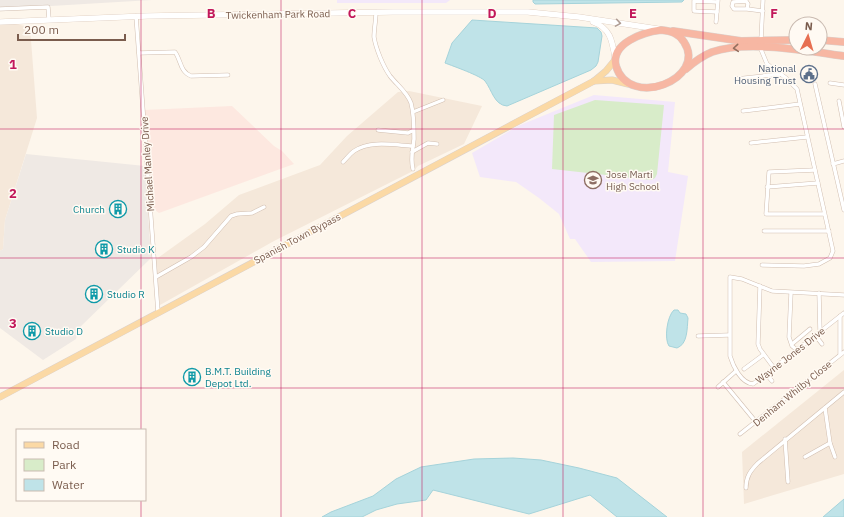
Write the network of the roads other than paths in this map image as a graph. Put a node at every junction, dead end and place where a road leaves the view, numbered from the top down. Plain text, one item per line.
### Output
1 (763, 0) edge
2 (717, 1) edge
3 (0, 9) edge
4 (747, 9) dead end
5 (762, 11) junction
6 (376, 12) junction
7 (717, 12) junction
8 (136, 16) junction
9 (579, 17) junction
10 (49, 19) junction
11 (0, 22) edge
12 (716, 22) dead end
13 (670, 31) junction
14 (788, 41) edge
15 (828, 41) edge
16 (844, 42) edge
17 (760, 44) junction
18 (788, 48) edge
19 (139, 52) junction
20 (828, 54) edge
21 (828, 55) edge
22 (844, 56) edge
23 (615, 59) junction
24 (844, 59) edge
25 (684, 70) junction
26 (781, 74) junction
27 (228, 75) dead end
28 (736, 78) dead end
29 (594, 81) junction
30 (830, 83) dead end
31 (815, 84) dead end
32 (632, 85) junction
33 (844, 85) edge
34 (443, 100) dead end
35 (839, 101) dead end
36 (800, 104) junction
37 (742, 111) dead end
38 (412, 112) junction
39 (843, 119) edge
40 (844, 127) edge
41 (378, 130) dead end
42 (412, 131) junction
43 (807, 137) junction
44 (752, 143) dead end
45 (437, 144) dead end
46 (412, 146) junction
47 (412, 152) junction
48 (844, 161) edge
49 (343, 162) dead end
50 (833, 164) junction
51 (413, 169) dead end
52 (814, 170) junction
53 (818, 183) junction
54 (767, 187) junction
55 (264, 207) dead end
56 (844, 210) edge
57 (824, 214) junction
58 (764, 231) dead end
59 (829, 231) junction
60 (762, 265) dead end
61 (156, 277) junction
62 (760, 286) junction
63 (791, 293) junction
64 (819, 293) junction
65 (844, 295) edge
66 (158, 312) junction
67 (844, 312) edge
68 (840, 316) junction
69 (810, 330) dead end
70 (820, 332) junction
71 (729, 335) junction
72 (698, 336) dead end
73 (815, 336) junction
74 (792, 344) junction
75 (822, 344) dead end
76 (797, 350) junction
77 (844, 352) edge
78 (763, 354) junction
79 (840, 355) junction
80 (774, 368) junction
81 (744, 369) dead end
82 (736, 371) junction
83 (766, 374) junction
84 (723, 382) junction
85 (772, 382) dead end
86 (718, 387) dead end
87 (844, 392) edge
88 (0, 397) edge
89 (825, 408) junction
90 (756, 422) junction
91 (740, 434) dead end
92 (785, 440) junction
93 (830, 443) junction
94 (805, 457) dead end
95 (835, 457) dead end
96 (788, 482) dead end
97 (746, 488) dead end

1 - 5 street
2 - 7 street
2 - 7 street
3 - 10 street
4 - 5 street
5 - 17 street
6 - 8 main road, Twickenham Park Road
6 - 9 main road, Twickenham Park Road
6 - 38 street
7 - 12 street
8 - 10 main road, Twickenham Park Road
8 - 19 street, Michael Manley Drive
9 -> 13 main road
9 - 23 main road
10 - 11 main road, Twickenham Park Road
13 - 17 highway
13 - 23 highway
13 - 25 highway
14 - 17 highway
15 - 16 highway
17 - 18 highway
17 -> 25 highway
17 - 26 street
19 - 27 street
19 - 61 street, Michael Manley Drive
20 - 22 highway
21 - 24 street
23 - 29 main road, Spanish Town Bypass
23 - 32 highway
25 - 32 highway
26 - 28 street
26 - 36 street
29 - 32 main road, Spanish Town Bypass
29 - 66 main road, Spanish Town Bypass
30 - 33 street
31 - 50 street
34 - 38 street
35 - 39 street
36 - 37 street
36 - 43 street
38 - 42 street
39 - 40 street
41 - 42 street
42 - 46 street
43 - 44 street
43 - 52 street
45 - 47 street
46 - 47 street
46 - 49 street
47 - 51 street
48 - 50 street
50 - 56 street
52 - 53 street
52 - 54 street
53 - 54 street
53 - 57 street
54 - 57 street
55 - 61 street
57 - 59 street
58 - 59 street
59 - 60 street
61 - 66 street, Michael Manley Drive
62 - 63 street
62 - 71 street
62 - 78 street
63 - 64 street
63 - 74 street
64 - 65 street
64 - 70 street
66 - 88 main road, Spanish Town Bypass
67 - 68 street, Wayne Jones Drive
68 - 70 street, Wayne Jones Drive
68 - 79 street
69 - 74 street
70 - 73 street, Wayne Jones Drive
71 - 72 street
71 - 82 street
73 - 75 street
73 - 76 street, Wayne Jones Drive
74 - 76 street
76 - 80 street, Wayne Jones Drive
77 - 79 street, Denham Whilby Close
78 - 80 street
78 - 81 street
79 - 90 street, Denham Whilby Close
80 - 83 street, Wayne Jones Drive
82 - 83 street, Wayne Jones Drive
82 - 84 street
83 - 85 street
84 - 86 street
84 - 90 street
87 - 89 street
89 - 92 street
89 - 93 street
90 - 91 street, Denham Whilby Close
92 - 96 street
92 - 97 street
93 - 94 street
93 - 95 street

